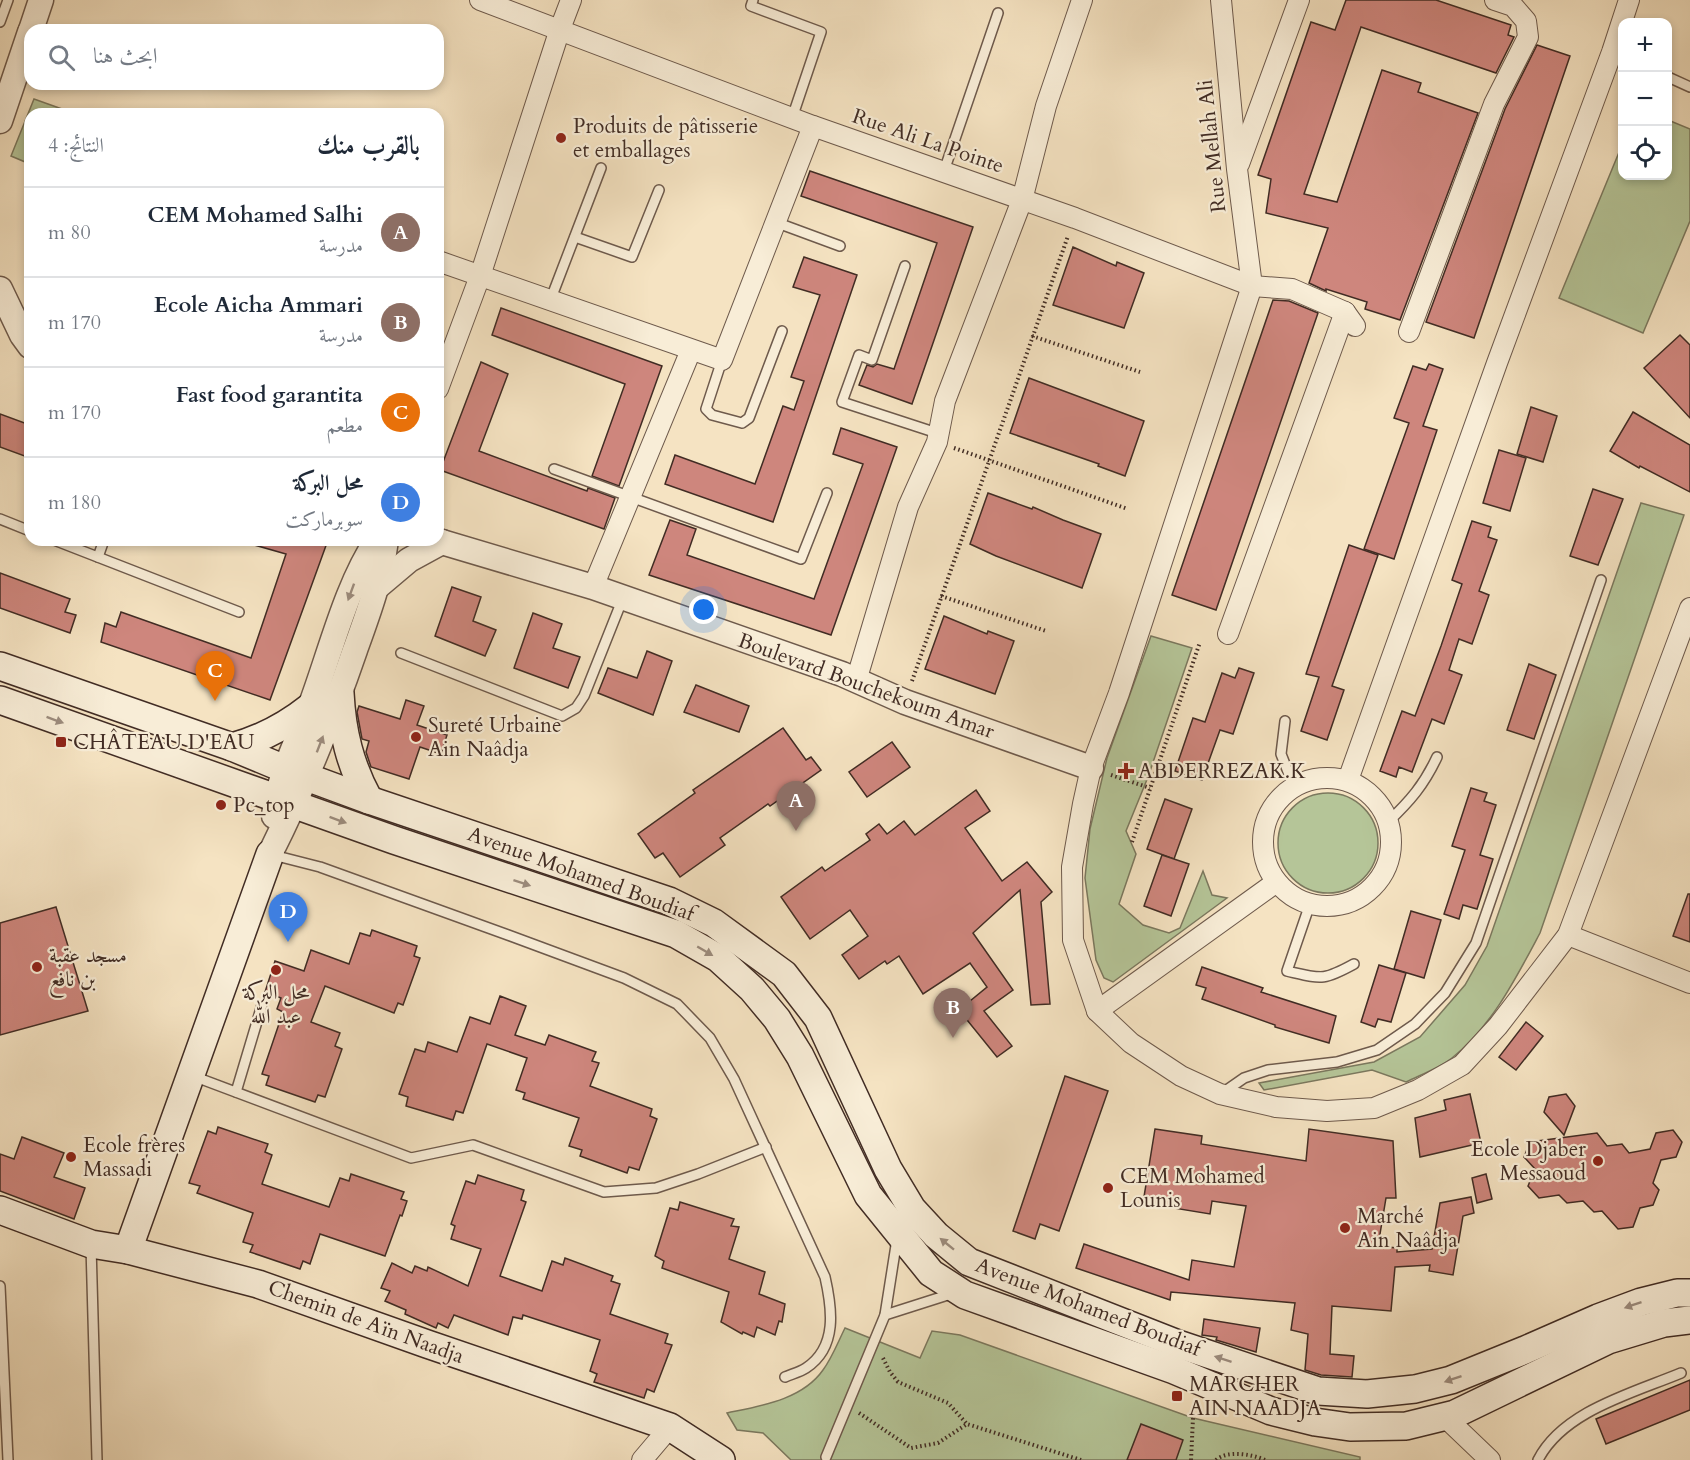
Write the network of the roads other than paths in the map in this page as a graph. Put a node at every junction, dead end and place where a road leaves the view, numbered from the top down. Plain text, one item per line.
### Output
1 (8, 0) edge
2 (41, 0) edge
3 (480, 0) edge
4 (571, 0) edge
5 (753, 0) edge
6 (1082, 0) edge
7 (1221, 0) edge
8 (1299, 0) edge
9 (1495, 0) edge
10 (1629, 0) edge
11 (998, 13) dead end
12 (0, 22) edge
13 (32, 24) edge
14 (560, 29) junction
15 (24, 49) edge
16 (1617, 54) edge
17 (1672, 79) edge
18 (1690, 87) edge
19 (792, 118) junction
20 (0, 121) edge
21 (813, 126) junction
22 (602, 168) dead end
23 (1238, 169) junction
24 (944, 171) junction
25 (659, 190) dead end
26 (1022, 200) junction
27 (775, 222) junction
28 (575, 237) junction
29 (840, 246) dead end
30 (444, 263) edge
31 (905, 266) dead end
32 (480, 276) junction
33 (1252, 286) junction
34 (0, 289) edge
35 (550, 301) junction
36 (782, 331) dead end
37 (1409, 332) dead end
38 (24, 338) edge
39 (691, 350) junction
40 (722, 360) junction
41 (444, 373) edge
42 (938, 438) junction
43 (554, 470) dead end
44 (827, 493) dead end
45 (631, 499) junction
46 (0, 519) edge
47 (24, 529) edge
48 (444, 543) edge
49 (70, 546) edge
50 (102, 546) edge
51 (373, 546) edge
52 (385, 546) edge
53 (431, 546) edge
54 (98, 557) junction
55 (1601, 580) dead end
56 (377, 587) junction
57 (593, 587) junction
58 (623, 598) junction
59 (1690, 608) edge
60 (239, 612) dead end
61 (1228, 634) dead end
62 (401, 653) dead end
63 (0, 666) edge
64 (856, 681) junction
65 (340, 693) junction
66 (0, 700) edge
67 (310, 707) junction
68 (1285, 721) dead end
69 (232, 747) junction
70 (1437, 757) dead end
71 (1091, 768) junction
72 (296, 773) junction
73 (1348, 780) junction
74 (1294, 787) junction
75 (369, 800) junction
76 (286, 802) junction
77 (1388, 822) junction
78 (270, 854) junction
79 (1275, 883) junction
80 (1310, 904) junction
81 (1568, 935) junction
82 (1354, 964) dead end
83 (1690, 983) edge
84 (262, 1005) dead end
85 (1097, 1011) junction
86 (191, 1076) junction
87 (236, 1092) junction
88 (1220, 1094) junction
89 (766, 1146) junction
90 (0, 1210) edge
91 (898, 1234) junction
92 (91, 1244) junction
93 (128, 1250) junction
94 (0, 1286) edge
95 (959, 1291) junction
96 (1690, 1293) edge
97 (885, 1315) junction
98 (1690, 1320) edge
99 (1681, 1373) dead end
100 (785, 1377) dead end
101 (1445, 1417) junction
102 (670, 1427) junction
103 (826, 1457) dead end
104 (8, 1460) edge
105 (97, 1460) edge
106 (642, 1460) edge
107 (722, 1460) edge
108 (1490, 1460) edge
109 (1538, 1460) edge

1 - 12 lane
2 - 13 street
3 - 14 street, Rue Ali La Pointe
4 - 14 street
5 - 19 lane
6 - 26 street
7 - 23 street, Rue Mellah Ali
8 - 23 street
9 - 37 street
10 - 16 street
11 - 24 lane
14 - 19 street, Rue Ali La Pointe
14 - 32 street
15 - 20 street
16 - 73 street
17 - 18 lane
19 - 21 street, Rue Ali La Pointe
21 - 24 street, Rue Ali La Pointe
21 - 27 street
22 - 28 lane
23 - 33 street, Rue Mellah Ali
24 - 26 street, Rue Ali La Pointe
25 - 28 lane
26 - 33 street, Rue Ali La Pointe
26 - 42 street
27 - 29 lane
27 - 40 street
28 - 35 lane
30 - 32 street
31 - 42 lane
32 - 35 street
32 - 41 street
33 - 61 street, Rue Ali La Pointe
33 - 71 street
34 - 38 street
35 - 39 street
36 - 40 lane
39 - 40 street
39 - 45 street
42 - 64 street
43 - 45 lane
44 - 45 lane
45 - 57 street
46 - 47 lane
48 - 57 street, Boulevard Bouchekoum Amar
49 - 54 lane
50 - 54 lane
51 -> 67 street
52 - 56 street
53 - 56 street
54 - 60 lane
55 - 88 lane
56 - 65 street
57 - 58 street, Boulevard Bouchekoum Amar
58 - 62 lane
58 - 64 street, Boulevard Bouchekoum Amar
59 - 81 street
63 - 69 main road, Avenue Mohamed Boudiaf
64 - 71 street, Boulevard Bouchekoum Amar
72 -> 65 street
65 - 75 main road
66 -> 76 main road, Avenue Mohamed Boudiaf
67 - 69 main road
67 - 72 street
68 - 74 lane
69 - 72 main road, Avenue Mohamed Boudiaf
70 - 77 lane
71 - 85 street
72 - 75 main road, Avenue Mohamed Boudiaf
72 - 76 street
73 - 74 street
73 - 77 street
74 - 79 street
96 -> 75 main road, Avenue Mohamed Boudiaf
76 - 78 street
76 -> 91 main road, Avenue Mohamed Boudiaf
77 - 80 street
78 - 86 main road
78 - 89 lane
79 - 80 street
79 - 85 street
80 - 82 lane
81 - 83 street
81 - 88 street
84 - 87 lane
85 - 88 street
86 - 87 lane
86 - 93 main road
87 - 89 lane
89 - 100 lane
90 - 92 main road, Chemin de Aïn Naadja
91 - 95 main road, Avenue Mohamed Boudiaf
91 - 97 lane
92 - 93 main road, Chemin de Aïn Naadja
92 - 105 lane
93 - 102 main road, Chemin de Aïn Naadja
94 - 104 lane
95 - 97 lane
95 - 101 main road, Avenue Mohamed Boudiaf
97 - 103 lane
98 - 101 main road, Avenue Mohamed Boudiaf
99 - 109 lane
101 - 108 street
102 - 106 street
102 - 107 main road, Chemin de Aïn Naadja

